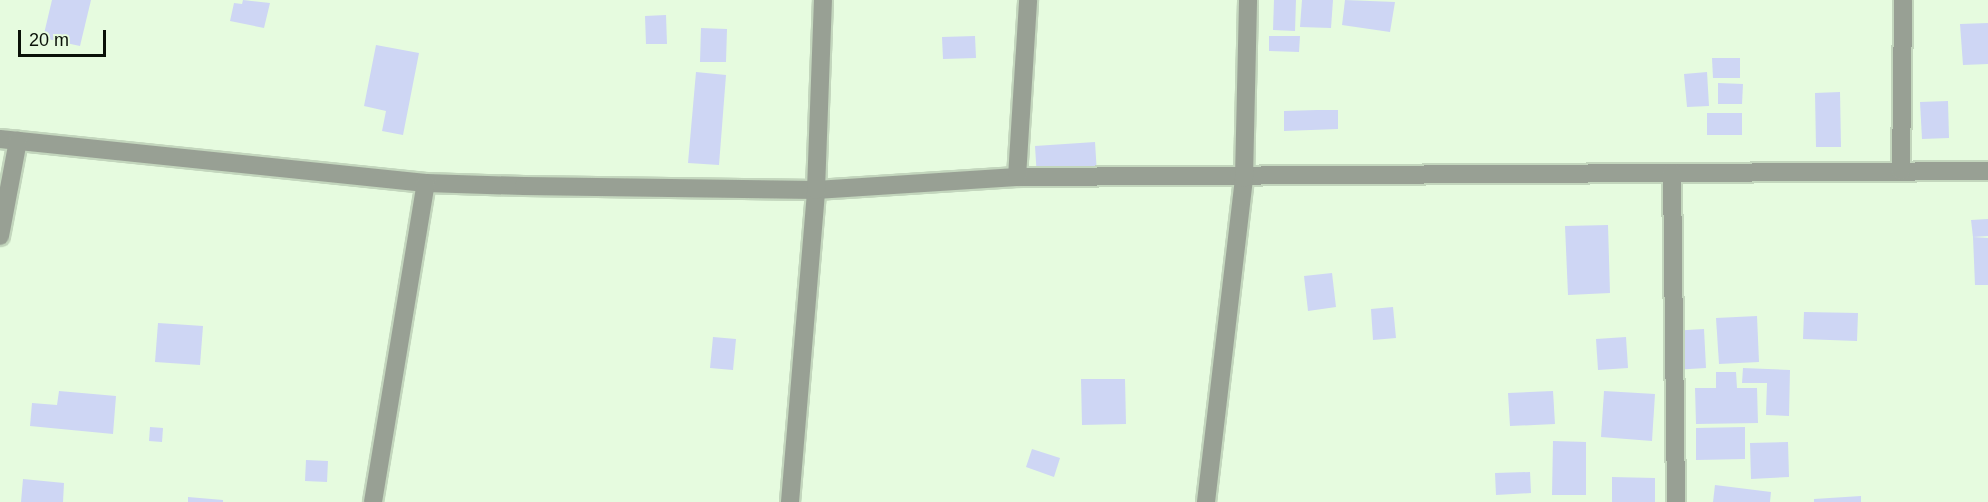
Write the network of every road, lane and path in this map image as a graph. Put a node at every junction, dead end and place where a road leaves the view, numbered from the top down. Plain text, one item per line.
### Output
1 (823, 0) edge
2 (1028, 0) edge
3 (1248, 0) edge
4 (1903, 0) edge
5 (0, 139) edge
6 (18, 141) junction
7 (1901, 171) junction
8 (1988, 171) edge
9 (1672, 173) junction
10 (1017, 177) junction
11 (1244, 178) junction
12 (426, 183) junction
13 (816, 190) junction
14 (0, 236) edge
15 (374, 502) edge
16 (790, 502) edge
17 (1206, 502) edge
18 (1676, 502) edge

1 - 13 street
2 - 10 street
3 - 11 street
4 - 7 street
5 - 6 street
6 - 12 street
6 - 14 street
7 - 8 street
7 - 9 street
9 - 11 street
9 - 18 street
10 - 11 street
10 - 13 street
11 - 17 street
12 - 13 street
12 - 15 street
13 - 16 street

